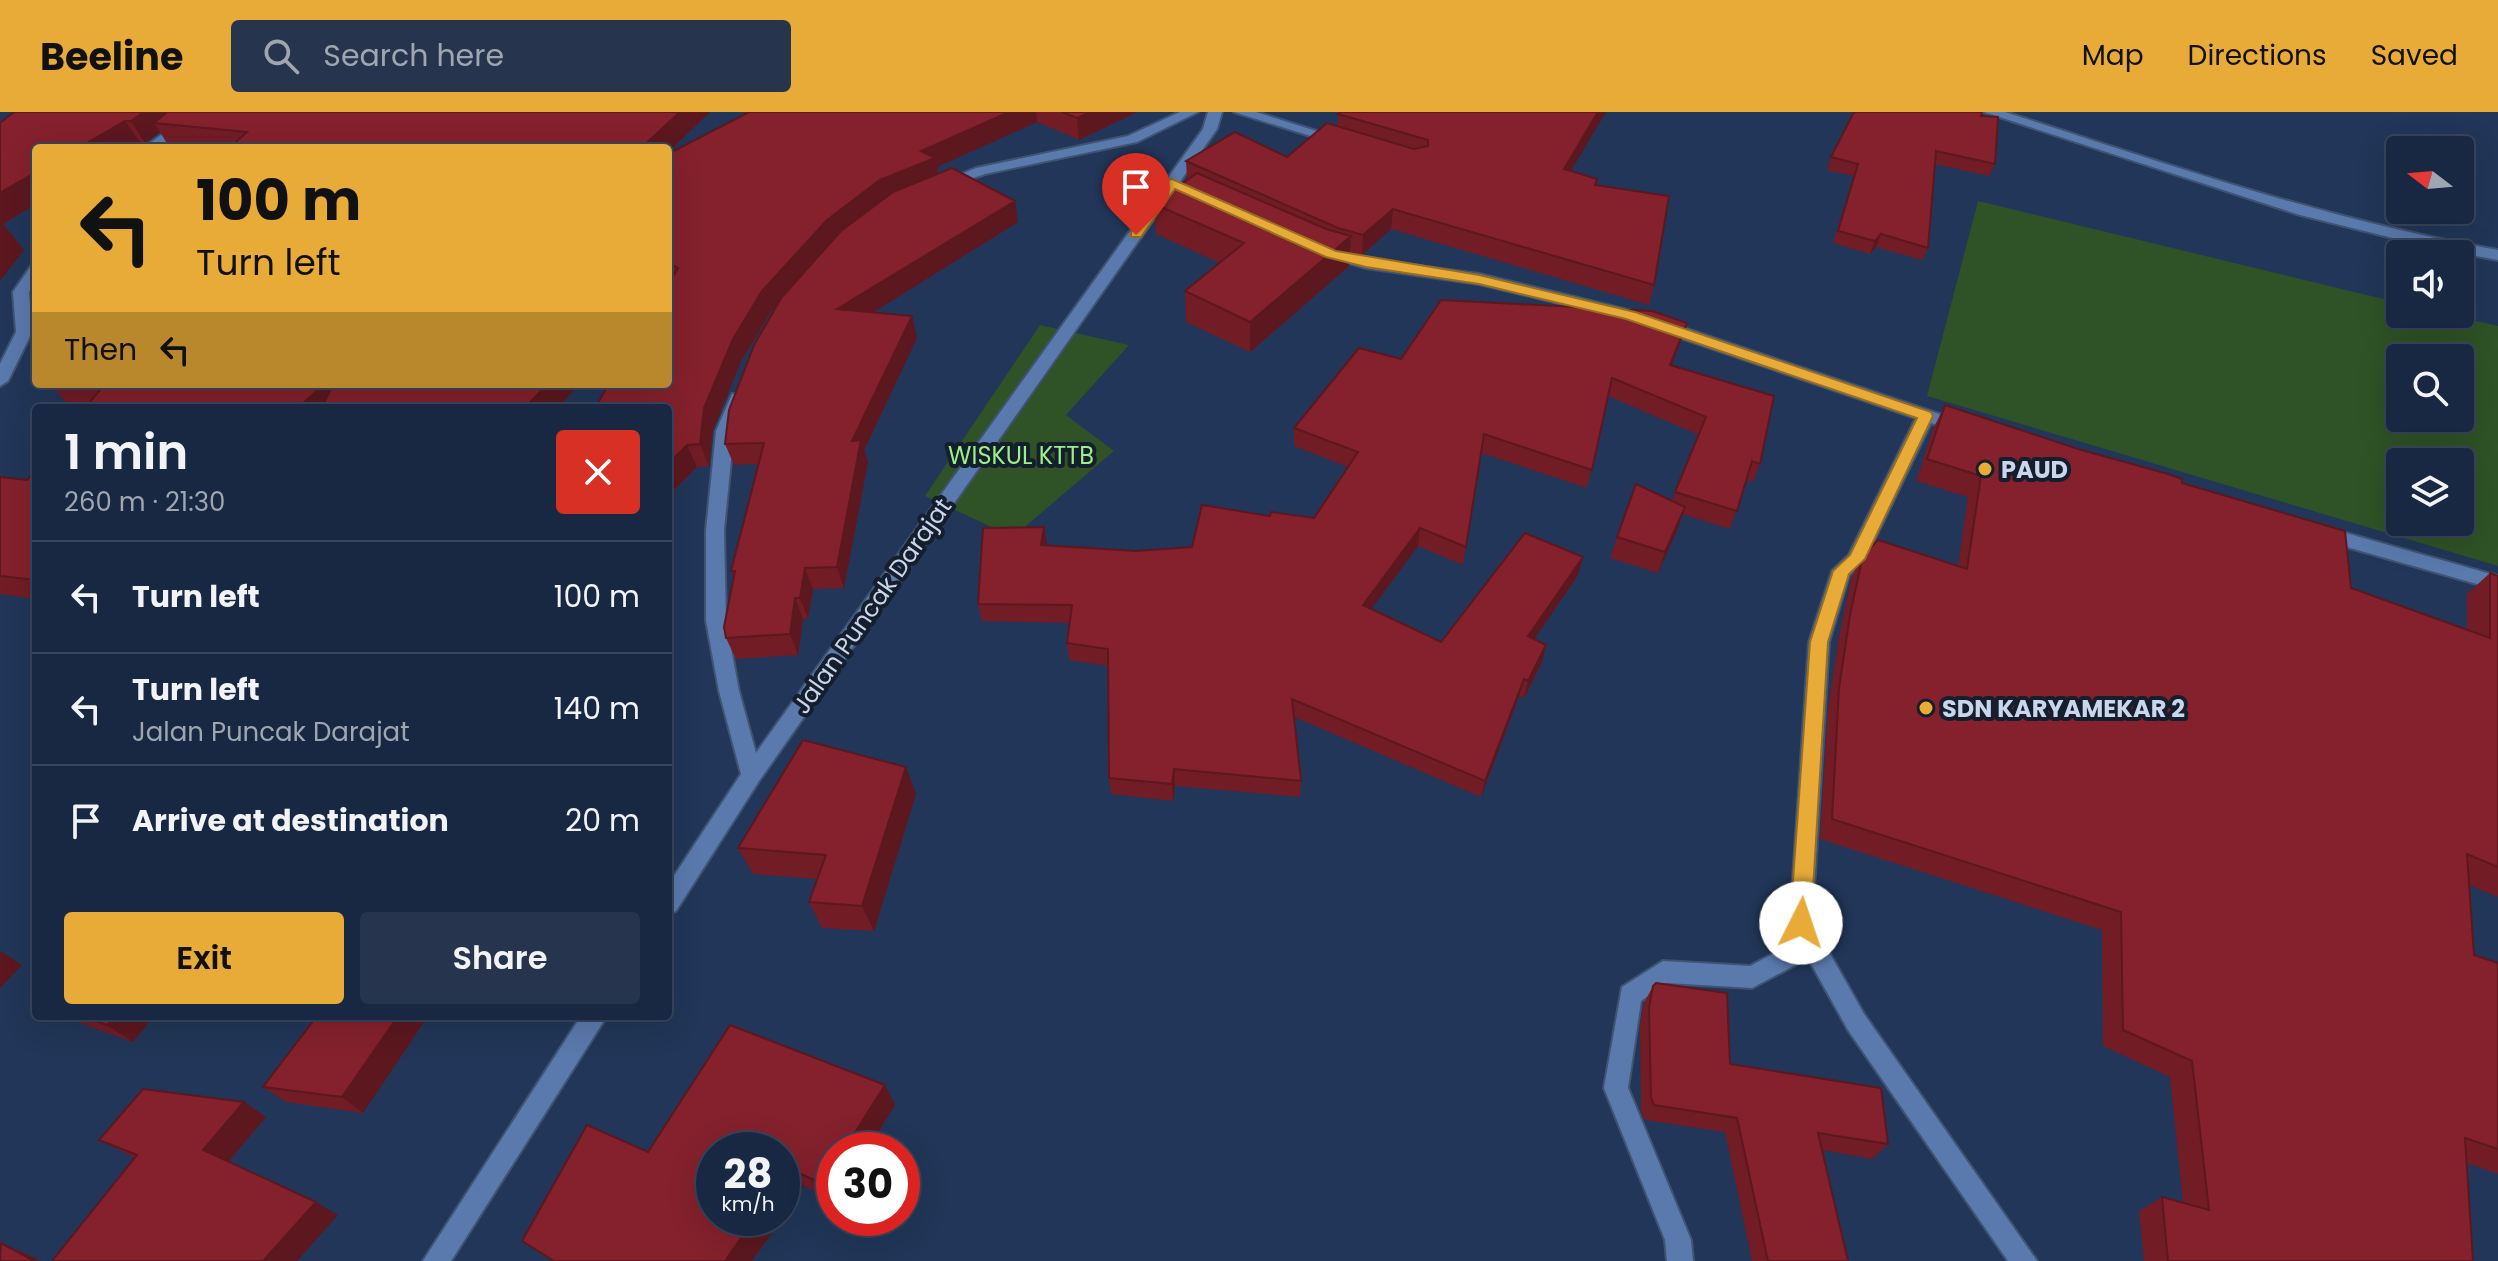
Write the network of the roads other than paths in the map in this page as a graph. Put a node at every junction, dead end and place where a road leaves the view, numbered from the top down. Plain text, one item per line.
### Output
1 (189, 112) edge
2 (1191, 112) edge
3 (1215, 112) edge
4 (1241, 112) edge
5 (1991, 112) edge
6 (156, 144) edge
7 (1359, 146) edge
8 (926, 192) edge
9 (1311, 246) edge
10 (2498, 255) edge
11 (32, 275) edge
12 (746, 376) edge
13 (0, 381) edge
14 (1926, 416) junction
15 (1970, 430) edge
16 (2309, 530) edge
17 (2498, 583) edge
18 (752, 775) junction
19 (672, 898) edge
20 (1801, 923) junction
21 (592, 1020) edge
22 (436, 1261) edge
23 (1680, 1261) edge
24 (2024, 1261) edge

1 - 6 street
2 - 8 street
3 - 18 street, Jalan Puncak Darajat
4 - 7 street
5 - 10 street
9 - 14 street
11 - 13 street
12 - 18 street
14 - 15 street
14 - 20 street
16 - 17 street
18 - 19 street, Jalan Puncak Darajat
20 - 23 street
20 - 24 street
21 - 22 street

